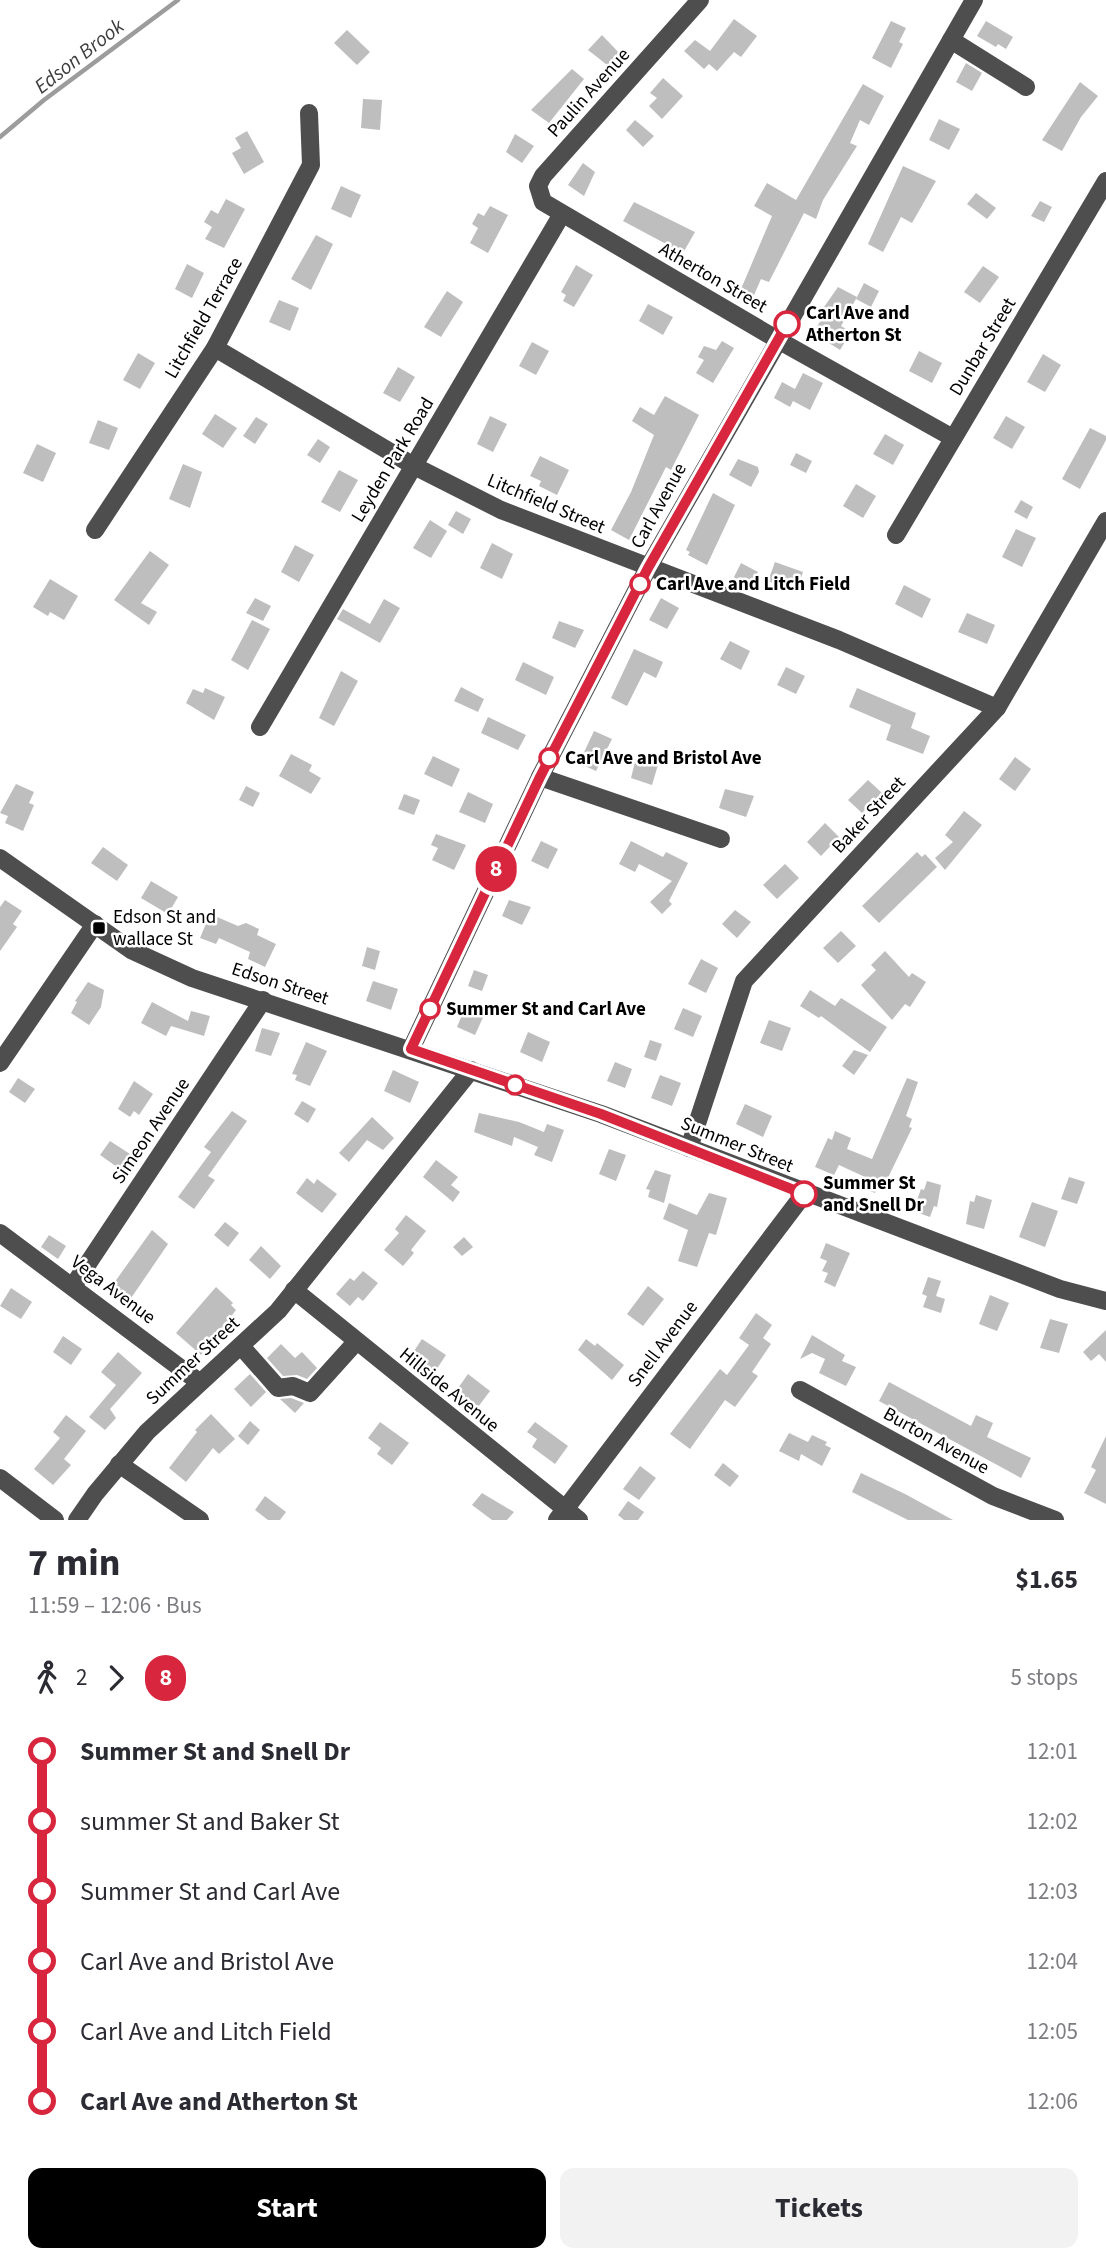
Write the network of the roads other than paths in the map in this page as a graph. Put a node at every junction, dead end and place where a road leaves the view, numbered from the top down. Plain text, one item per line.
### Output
1 (700, 0) edge
2 (975, 0) edge
3 (951, 40) junction
4 (1026, 87) dead end
5 (309, 113) dead end
6 (1106, 181) edge
7 (562, 214) junction
8 (778, 340) junction
9 (215, 348) junction
10 (953, 438) junction
11 (414, 466) junction
12 (1106, 521) edge
13 (95, 530) dead end
14 (896, 535) dead end
15 (648, 568) junction
16 (997, 708) junction
17 (260, 727) dead end
18 (540, 777) junction
19 (721, 839) dead end
20 (0, 859) edge
21 (95, 924) junction
22 (263, 1000) junction
23 (411, 1049) junction
24 (0, 1063) edge
25 (471, 1070) junction
26 (689, 1148) junction
27 (804, 1194) junction
28 (0, 1233) edge
29 (73, 1286) junction
30 (294, 1290) junction
31 (1106, 1301) edge
32 (356, 1342) junction
33 (241, 1346) junction
34 (199, 1382) junction
35 (800, 1390) dead end
36 (119, 1464) junction
37 (0, 1478) edge
38 (566, 1517) edge
39 (55, 1520) edge
40 (77, 1520) edge
41 (200, 1520) edge
42 (1055, 1520) edge

1 - 7 street, Paulin Avenue
2 - 3 street, Carl Avenue
3 - 4 street
3 - 8 street, Carl Avenue
5 - 9 street, Litchfield Terrace
6 - 10 street, Dunbar Street
7 - 8 street, Atherton Street
7 - 11 street, Leyden Park Road
8 - 10 street, Atherton Street
8 - 15 street, Carl Avenue
9 - 11 street, Litchfield Street
9 - 13 street, Litchfield Terrace
10 - 14 street, Dunbar Street
11 - 15 street, Litchfield Street
11 - 17 street, Leyden Park Road
12 - 16 street, Baker Street
15 - 16 street, Litchfield Street
15 - 18 street, Carl Avenue
16 - 26 street, Baker Street
18 - 19 street
18 - 23 street, Carl Avenue
20 - 21 street, Edson Street
21 - 22 street, Edson Street
21 - 24 street
22 - 23 street, Edson Street
22 - 29 street, Simeon Avenue
23 - 25 street, Summer Street
25 - 26 street, Summer Street
25 - 30 street, Summer Street
26 - 27 street, Summer Street
27 - 31 street, Summer Street
27 - 38 street, Snell Avenue
28 - 29 street, Vega Avenue
29 - 34 street, Vega Avenue
30 - 32 street, Hillside Avenue
30 - 33 street, Summer Street
32 - 33 street
32 - 38 street, Hillside Avenue
33 - 34 street, Summer Street
34 - 36 street, Summer Street
35 - 42 street, Burton Avenue
36 - 40 street, Summer Street
36 - 41 street
37 - 39 street

